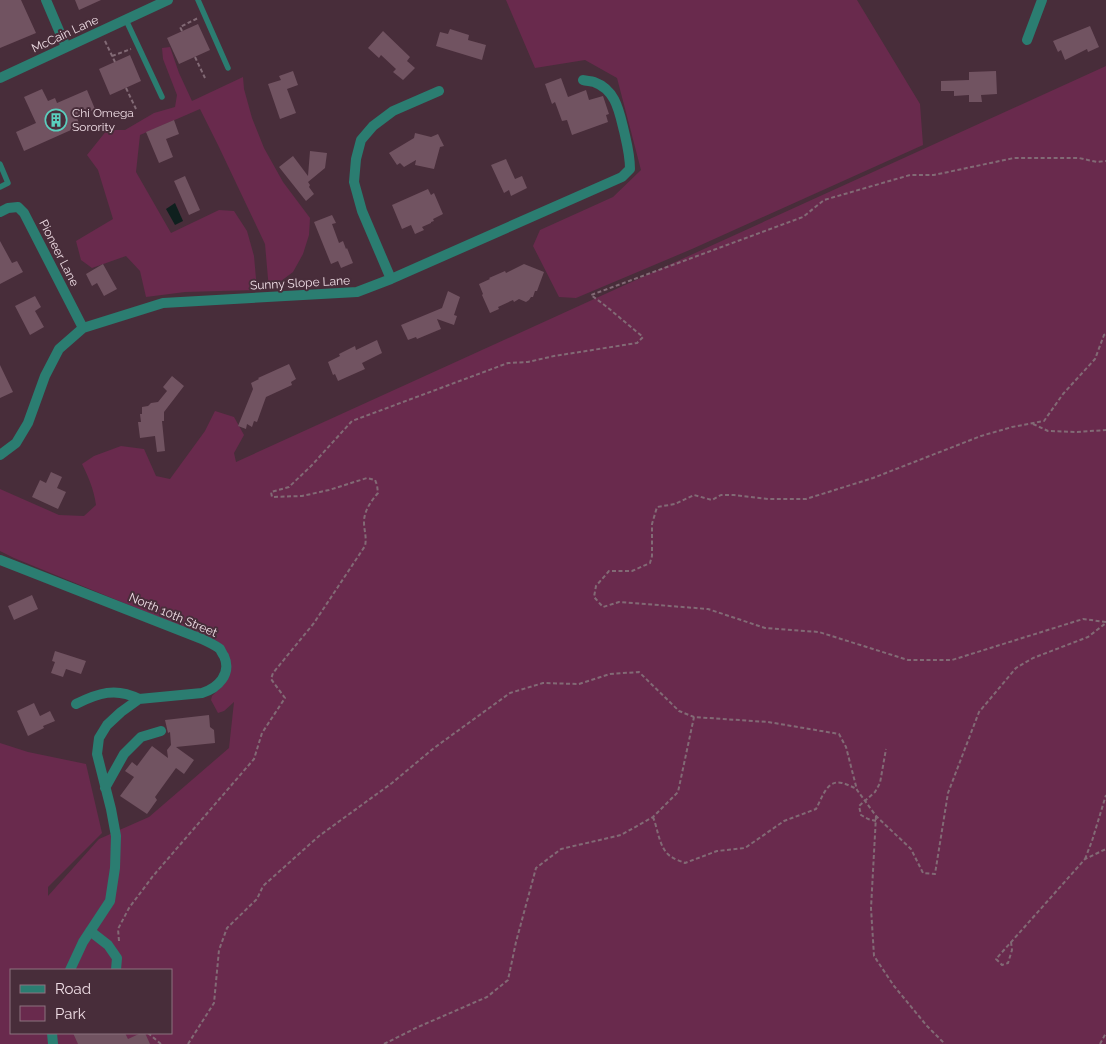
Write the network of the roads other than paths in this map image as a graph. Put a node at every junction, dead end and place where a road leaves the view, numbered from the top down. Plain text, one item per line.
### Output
1 (46, 0) edge
2 (168, 0) edge
3 (198, 0) edge
4 (1042, 0) edge
5 (126, 20) junction
6 (1027, 40) dead end
7 (66, 47) junction
8 (228, 68) dead end
9 (0, 78) edge
10 (583, 80) dead end
11 (439, 90) dead end
12 (162, 97) dead end
13 (0, 164) edge
14 (0, 187) edge
15 (0, 212) edge
16 (391, 279) junction
17 (83, 328) junction
18 (1, 453) edge
19 (0, 560) edge
20 (139, 698) junction
21 (76, 704) dead end
22 (161, 731) dead end
23 (105, 788) junction
24 (90, 931) junction
25 (70, 969) edge
26 (116, 969) edge

1 - 7 street
2 - 5 street, McCain Lane
3 - 8 lane
4 - 6 street
5 - 7 street, McCain Lane
5 - 12 lane
7 - 9 street, McCain Lane
10 - 16 street, Sunny Slope Lane
11 - 16 street
13 - 14 lane
15 - 17 street, Pioneer Lane
16 - 17 street, Sunny Slope Lane
17 - 18 street, Sunny Slope Lane
19 - 20 street, North 10th Street
20 - 21 street
20 - 23 street
22 - 23 street
23 - 24 street
24 - 25 street
24 - 26 street

